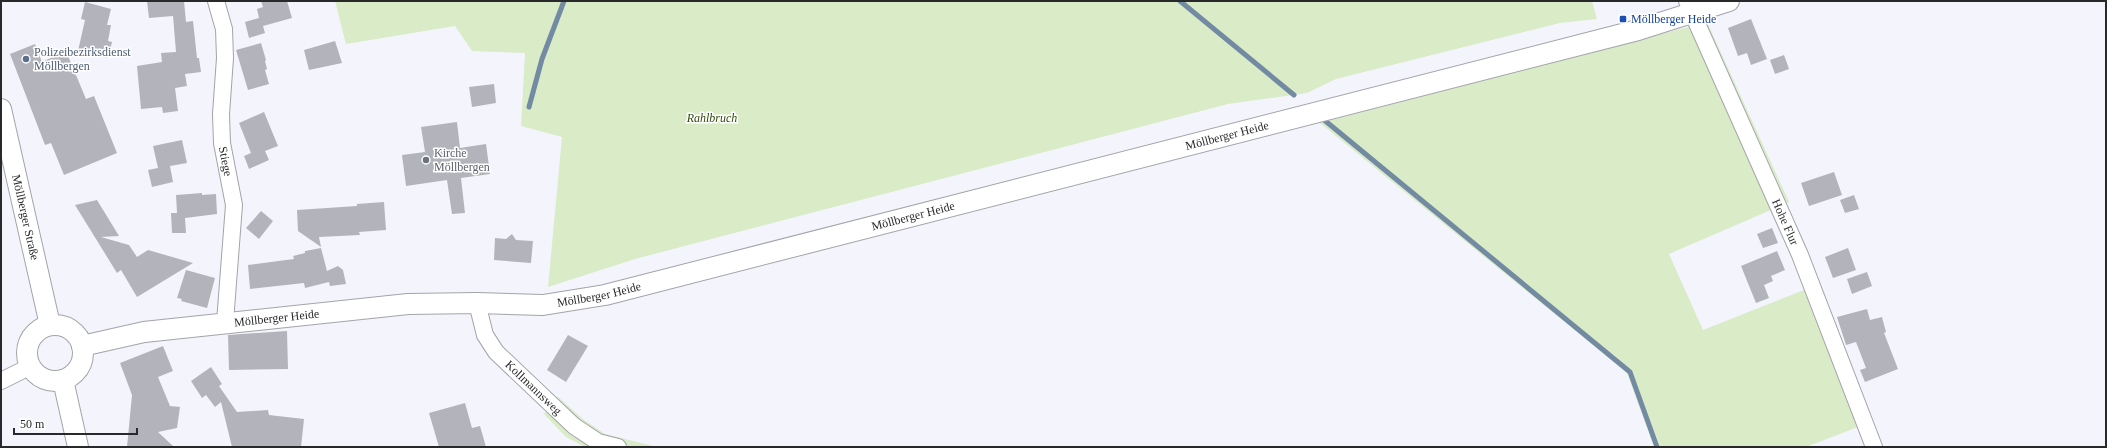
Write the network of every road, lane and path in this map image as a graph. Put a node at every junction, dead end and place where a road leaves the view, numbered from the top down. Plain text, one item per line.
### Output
1 (216, 1) edge
2 (1729, 1) edge
3 (1690, 7) edge
4 (1, 109) edge
5 (477, 303) junction
6 (225, 322) junction
7 (50, 325) junction
8 (82, 346) junction
9 (30, 366) junction
10 (63, 380) junction
11 (1, 381) edge
12 (78, 447) edge
13 (618, 447) edge
14 (1874, 447) edge

1 - 6 street, Stiege
2 - 3 street, Möllberger Heide
3 - 5 street, Möllberger Heide
3 - 14 street, Hohe Flur
4 - 7 street, Möllberger Straße
5 - 6 street, Möllberger Heide
5 - 13 street, Kollmannsweg
6 - 8 street, Möllberger Heide
7 - 8 street
7 - 9 street
8 - 10 street
9 - 10 street
9 - 11 street
10 - 12 street

